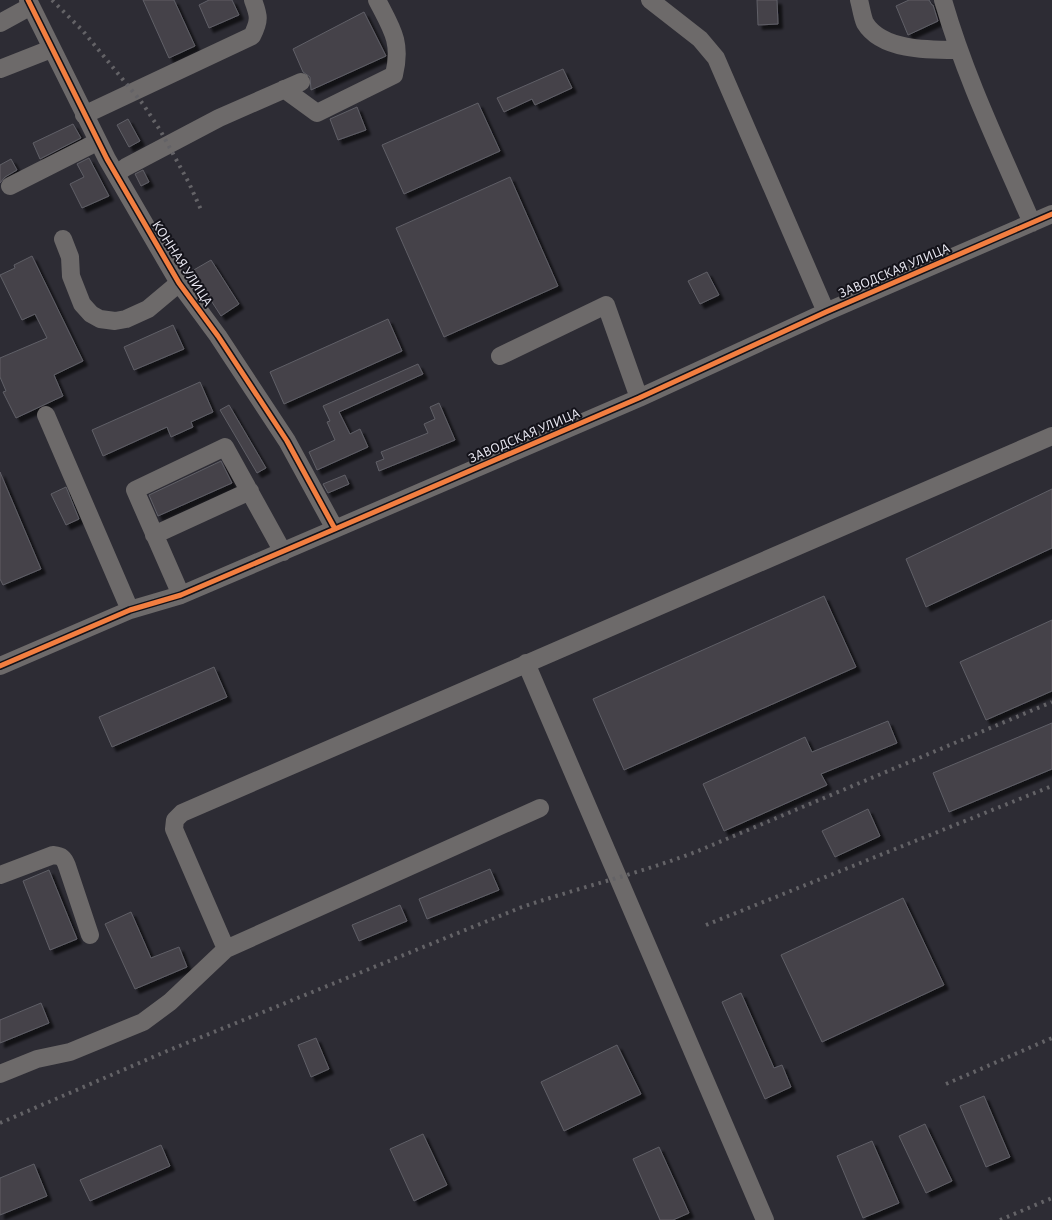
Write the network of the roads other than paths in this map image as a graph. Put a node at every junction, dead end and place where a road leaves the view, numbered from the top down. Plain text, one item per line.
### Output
1 (253, 0) edge
2 (377, 0) edge
3 (650, 0) edge
4 (859, 0) edge
5 (943, 0) edge
6 (29, 3) edge
7 (0, 23) edge
8 (51, 49) junction
9 (958, 50) junction
10 (0, 69) edge
11 (301, 82) dead end
12 (284, 89) junction
13 (84, 115) junction
14 (97, 142) junction
15 (116, 174) junction
16 (10, 186) dead end
17 (1052, 214) edge
18 (1032, 223) junction
19 (63, 239) dead end
20 (179, 283) junction
21 (826, 312) junction
22 (500, 356) dead end
23 (639, 398) junction
24 (46, 416) dead end
25 (1052, 436) edge
26 (250, 491) junction
27 (335, 529) junction
28 (154, 535) junction
29 (283, 552) junction
30 (180, 595) junction
31 (130, 610) junction
32 (526, 663) junction
33 (0, 666) edge
34 (540, 808) dead end
35 (0, 875) edge
36 (90, 935) dead end
37 (226, 949) junction
38 (0, 1074) edge
39 (765, 1220) edge

1 - 13 street
2 - 12 street
3 - 21 street
4 - 9 street
5 - 9 street
6 - 7 street
6 - 8 street, КОННАЯ УЛИЦА
8 - 10 street
8 - 13 street, КОННАЯ УЛИЦА
9 - 18 street
11 - 12 street
12 - 15 street
13 - 14 street, КОННАЯ УЛИЦА
14 - 15 street, КОННАЯ УЛИЦА
14 - 16 street
15 - 20 street, КОННАЯ УЛИЦА
17 - 18 street, ЗАВОДСКАЯ УЛИЦА
18 - 21 street, ЗАВОДСКАЯ УЛИЦА
19 - 20 street
20 - 27 street, КОННАЯ УЛИЦА
21 - 23 street, ЗАВОДСКАЯ УЛИЦА
22 - 23 street
23 - 27 street, ЗАВОДСКАЯ УЛИЦА
24 - 31 street
25 - 32 street
26 - 28 street
26 - 28 street
26 - 29 street
27 - 29 street, ЗАВОДСКАЯ УЛИЦА
28 - 30 street
29 - 30 street, ЗАВОДСКАЯ УЛИЦА
30 - 31 street, ЗАВОДСКАЯ УЛИЦА
31 - 33 street, ЗАВОДСКАЯ УЛИЦА
32 - 37 street
32 - 39 street
34 - 37 street
35 - 36 street
37 - 38 street

